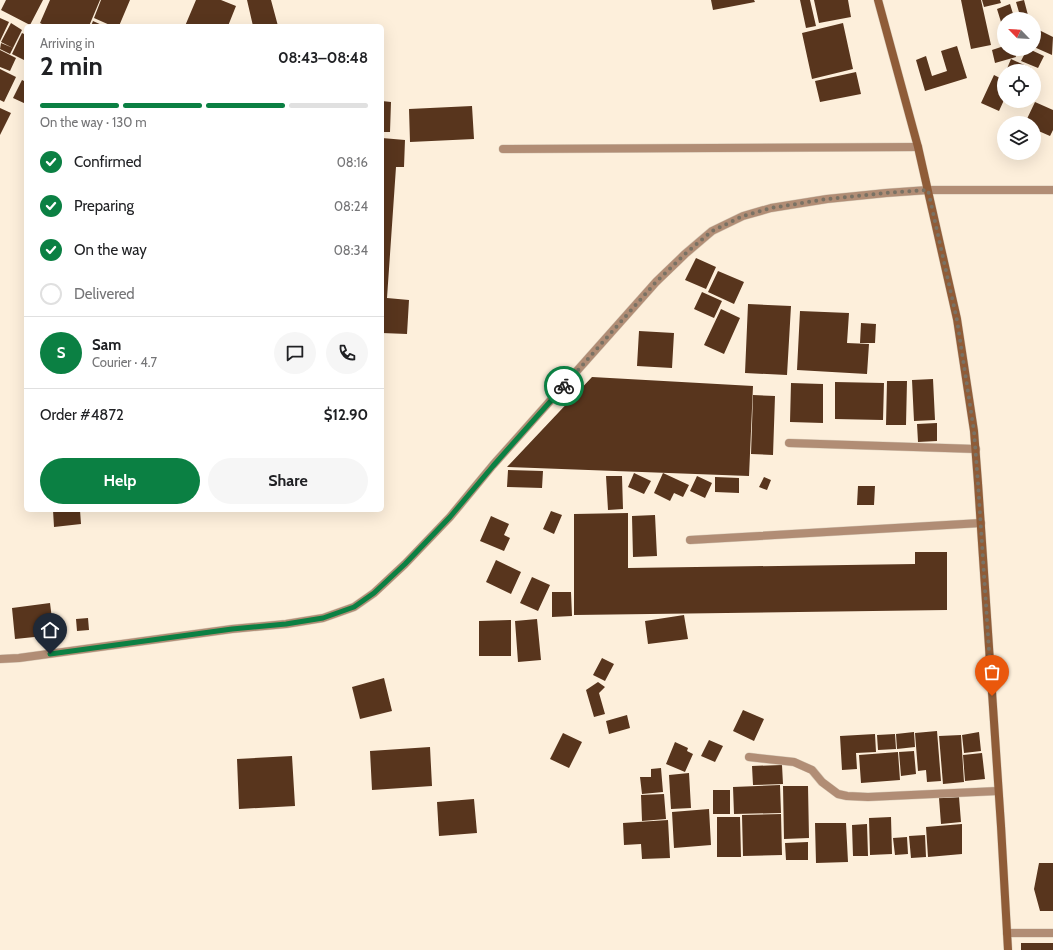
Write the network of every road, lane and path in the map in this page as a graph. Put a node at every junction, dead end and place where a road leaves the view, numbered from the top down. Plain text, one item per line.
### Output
1 (878, 0) edge
2 (918, 147) junction
3 (503, 149) dead end
4 (928, 190) junction
5 (1053, 190) edge
6 (789, 443) dead end
7 (976, 449) junction
8 (981, 523) junction
9 (690, 540) dead end
10 (0, 659) edge
11 (749, 757) dead end
12 (998, 790) junction
13 (1007, 933) junction
14 (1053, 933) edge
15 (1008, 950) edge

1 - 2 main road
2 - 3 street
2 - 4 main road
4 - 5 street
4 - 7 main road
4 - 10 street
6 - 7 street
7 - 8 main road
8 - 9 street
8 - 12 main road
11 - 12 street
12 - 13 main road
13 - 14 street
13 - 15 main road

